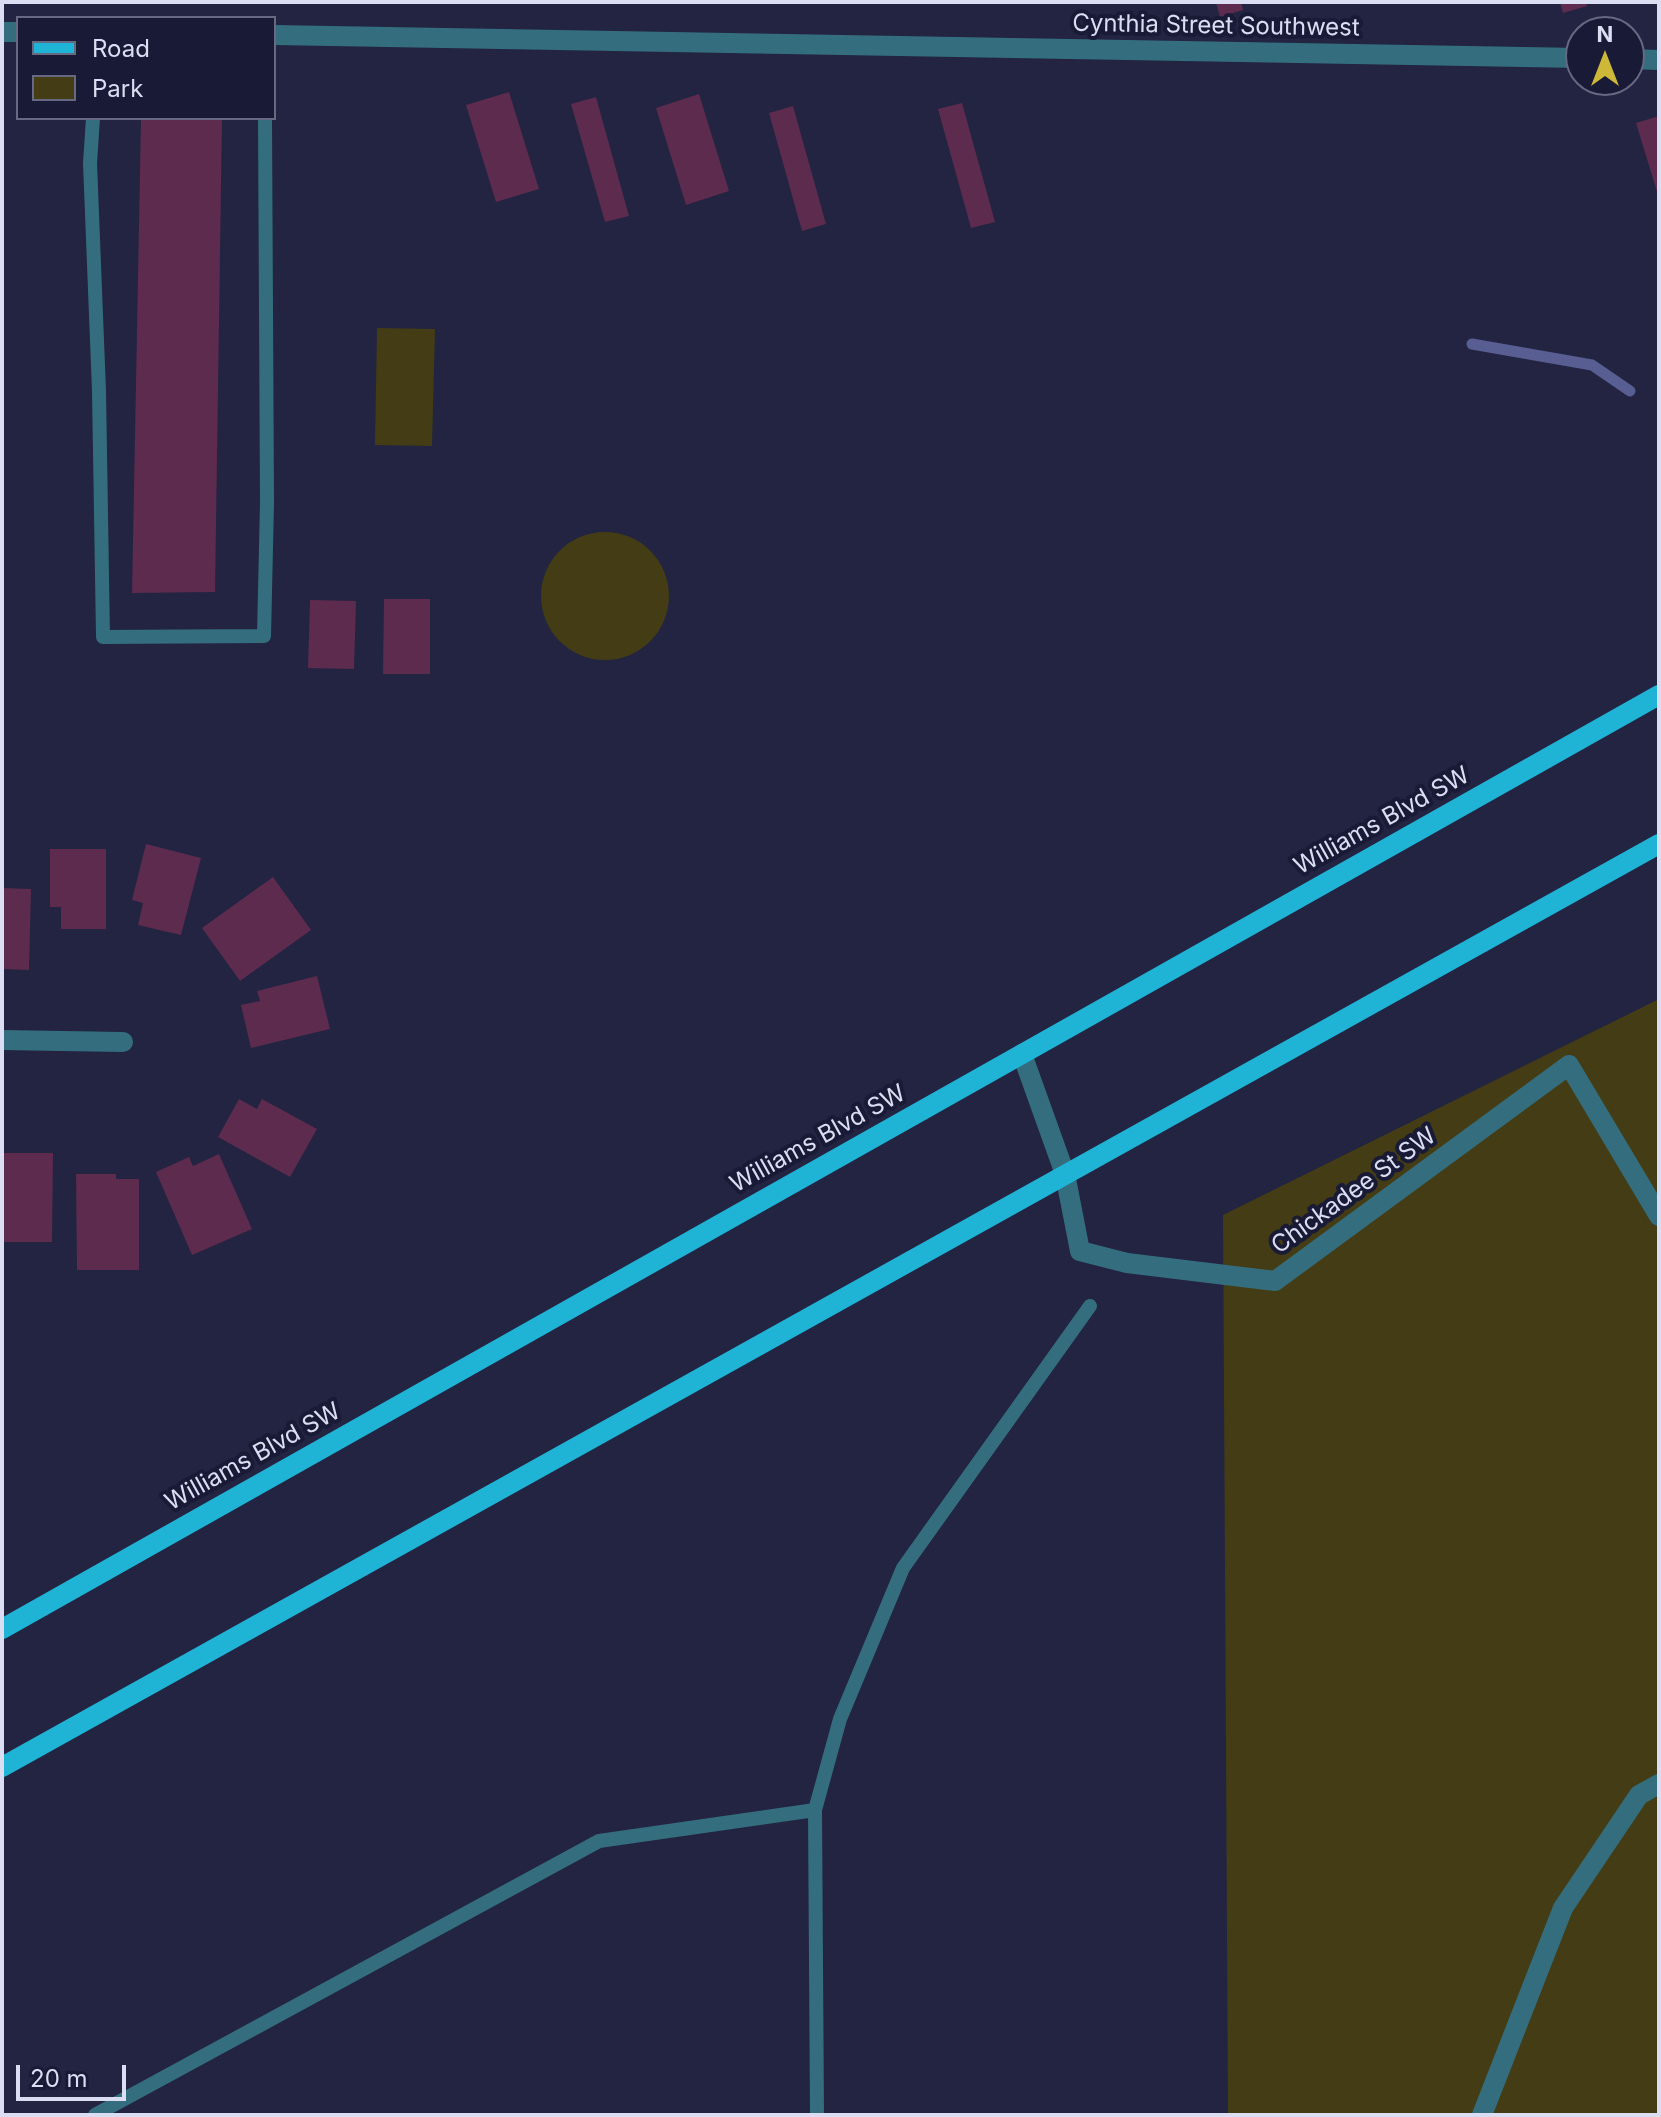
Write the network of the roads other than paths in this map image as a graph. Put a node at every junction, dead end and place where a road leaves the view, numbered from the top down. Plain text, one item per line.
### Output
1 (276, 35) edge
2 (1565, 58) edge
3 (93, 120) edge
4 (265, 120) edge
5 (1659, 695) edge
6 (1659, 844) edge
7 (2, 1040) edge
8 (123, 1042) dead end
9 (1022, 1054) junction
10 (1065, 1174) junction
11 (1659, 1216) edge
12 (1090, 1306) dead end
13 (2, 1629) edge
14 (2, 1767) edge
15 (1659, 1784) edge
16 (815, 1810) junction
17 (95, 2115) edge
18 (817, 2115) edge
19 (1482, 2115) edge

1 - 2 street, Cynthia Street Southwest
3 - 4 lane
5 - 9 main road, Williams Blvd SW
6 - 10 main road
7 - 8 street
9 - 10 street, Chickadee St SW
9 - 13 main road, Williams Blvd SW
10 - 11 street, Chickadee St SW
10 - 14 main road
12 - 16 lane
15 - 19 street
16 - 17 lane
16 - 18 lane

